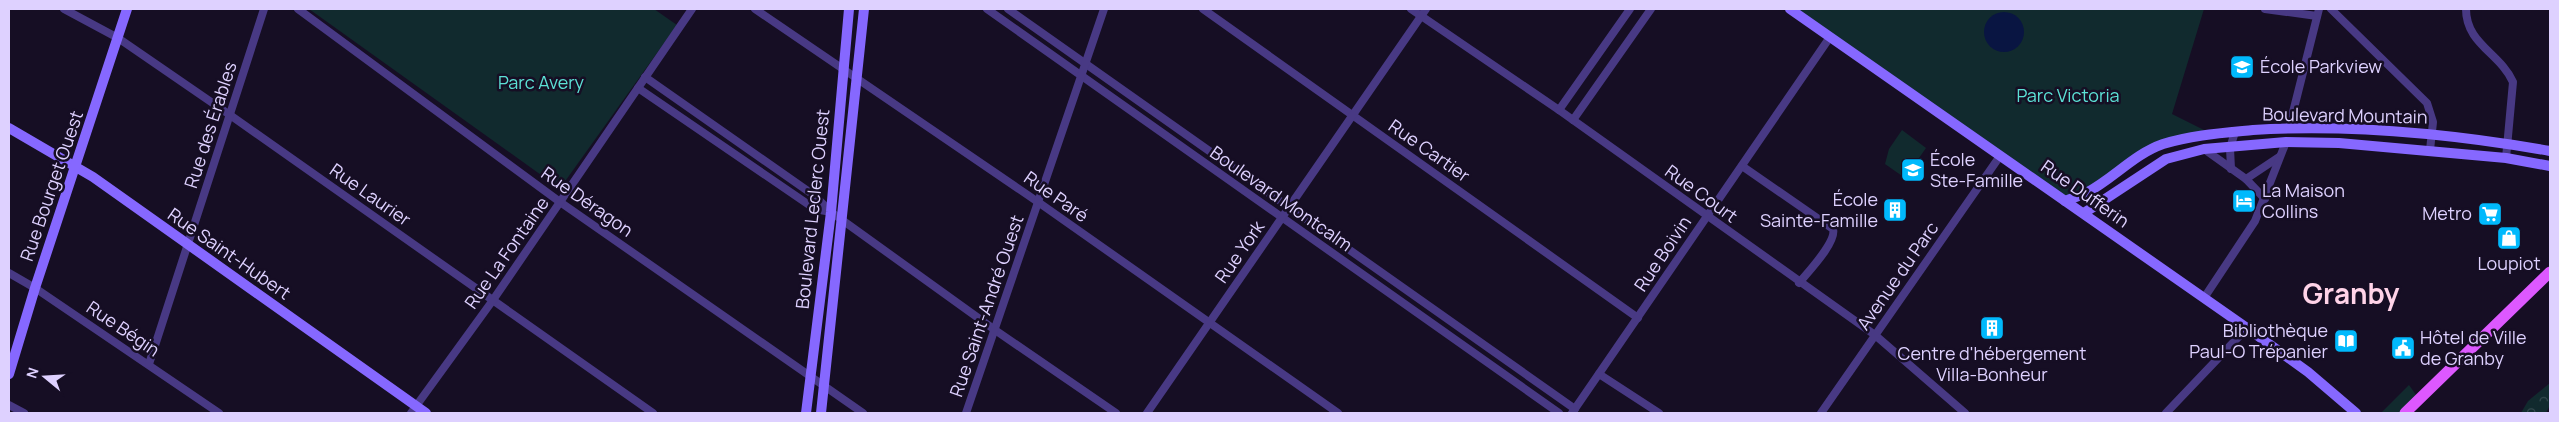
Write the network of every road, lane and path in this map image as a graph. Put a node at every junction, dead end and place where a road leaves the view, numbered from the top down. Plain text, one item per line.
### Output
1 (64, 9) edge
2 (127, 9) edge
3 (264, 9) edge
4 (298, 9) edge
5 (692, 9) edge
6 (755, 9) edge
7 (849, 9) edge
8 (864, 9) edge
9 (987, 9) edge
10 (1008, 9) edge
11 (1104, 9) edge
12 (1203, 9) edge
13 (1411, 9) edge
14 (1426, 9) edge
15 (1630, 9) edge
16 (1651, 9) edge
17 (1791, 9) edge
18 (2265, 9) edge
19 (2331, 9) edge
20 (2466, 9) edge
21 (2318, 12) edge
22 (1421, 16) junction
23 (1616, 29) junction
24 (1830, 37) junction
25 (118, 38) junction
26 (1630, 40) junction
27 (1086, 63) junction
28 (843, 71) junction
29 (1082, 75) junction
30 (645, 77) junction
31 (857, 79) junction
32 (638, 88) junction
33 (1559, 110) junction
34 (230, 115) junction
35 (1353, 115) junction
36 (1573, 120) junction
37 (9, 128) edge
38 (2289, 128) junction
39 (2235, 132) junction
40 (2432, 134) junction
41 (2286, 142) junction
42 (2507, 144) junction
43 (2230, 148) junction
44 (2204, 149) junction
45 (2430, 150) junction
46 (2550, 152) edge
47 (2000, 156) junction
48 (2279, 156) junction
49 (2506, 158) junction
50 (76, 166) junction
51 (1742, 166) junction
52 (2550, 166) edge
53 (2230, 168) junction
54 (2246, 179) junction
55 (2265, 200) junction
56 (2065, 201) junction
57 (560, 202) junction
58 (1038, 202) junction
59 (1289, 208) junction
60 (831, 212) junction
61 (2084, 213) junction
62 (1707, 216) junction
63 (1282, 218) junction
64 (842, 220) junction
65 (188, 244) junction
66 (2550, 272) edge
67 (9, 273) edge
68 (1799, 283) junction
69 (34, 288) junction
70 (2204, 298) junction
71 (493, 300) junction
72 (1638, 318) junction
73 (1210, 323) junction
74 (2247, 328) junction
75 (995, 330) junction
76 (1875, 335) junction
77 (149, 364) junction
78 (9, 374) edge
79 (1599, 374) junction
80 (810, 376) junction
81 (824, 385) junction
82 (9, 405) edge
83 (414, 410) edge
84 (1574, 411) edge
85 (24, 413) edge
86 (219, 413) edge
87 (426, 413) edge
88 (653, 413) edge
89 (806, 413) edge
90 (820, 413) edge
91 (863, 413) edge
92 (966, 413) edge
93 (1116, 413) edge
94 (1147, 413) edge
95 (1338, 413) edge
96 (1559, 413) edge
97 (1659, 413) edge
98 (1821, 413) edge
99 (1965, 413) edge
100 (2166, 413) edge
101 (2356, 413) edge
102 (2404, 413) edge

1 - 25 street, Rue Laurier
2 - 25 street, Rue Bourget Ouest
3 - 34 street, Rue des Érables
4 - 57 street, Rue Déragon
5 - 30 street, Rue La Fontaine
6 - 28 street, Rue Paré
7 - 28 street, Boulevard Leclerc Ouest
8 - 31 street, Boulevard Leclerc Ouest
9 - 29 street, Boulevard Montcalm
10 - 27 street, Boulevard Montcalm
11 - 27 street, Rue Saint-André Ouest
12 - 35 street, Rue Cartier
13 - 22 street, Rue Court
14 - 22 street, Rue York
15 - 23 street
16 - 26 street
17 - 24 street, Rue Dufferin
18 - 21 street
19 - 40 street
20 - 42 street
21 - 38 street
22 - 33 street, Rue Court
22 - 35 street, Rue York
23 - 26 street
23 - 33 street
24 - 47 street, Rue Dufferin
24 - 51 street, Rue Boivin
25 - 34 street, Rue Laurier
25 - 50 street, Rue Bourget Ouest
26 - 36 street
27 - 29 street, Rue Saint-André Ouest
27 - 59 street, Boulevard Montcalm
28 - 31 street, Rue Paré
28 - 60 street, Boulevard Leclerc Ouest
29 - 58 street, Rue Saint-André Ouest
29 - 63 street, Boulevard Montcalm
30 - 32 street, Rue La Fontaine
30 - 60 street
31 - 58 street, Rue Paré
31 - 64 street, Boulevard Leclerc Ouest
32 - 57 street, Rue La Fontaine
32 - 60 street
33 - 36 street, Rue Court
34 - 65 street, Rue des Érables
34 - 71 street, Rue Laurier
35 - 59 street, Rue York
35 - 72 street, Rue Cartier
36 - 62 street, Rue Court
37 - 50 street, Rue Saint-Hubert
38 - 39 street, Boulevard Mountain
38 - 40 street, Boulevard Mountain
39 - 43 street
39 - 56 street, Boulevard Mountain
40 - 42 street, Boulevard Mountain
40 - 45 street
41 - 43 street, Boulevard Mountain
41 - 45 street, Boulevard Mountain
41 - 48 street
42 - 46 street, Boulevard Mountain
42 - 49 street
43 - 44 street, Boulevard Mountain
43 - 53 street
44 - 53 street
44 - 61 street, Boulevard Mountain
45 - 49 street, Boulevard Mountain
47 - 56 street, Rue Dufferin
47 - 76 street, Avenue du Parc
48 - 54 street
48 - 55 street
49 - 52 street, Boulevard Mountain
50 - 65 street, Rue Saint-Hubert
50 - 69 street, Rue Bourget Ouest
51 - 62 street, Rue Boivin
51 - 68 street
53 - 54 street
54 - 55 street
55 - 70 street
56 - 61 street, Rue Dufferin
57 - 71 street, Rue La Fontaine
57 - 80 street, Rue Déragon
58 - 73 street, Rue Paré
58 - 75 street, Rue Saint-André Ouest
59 - 63 street, Rue York
59 - 84 street, Boulevard Montcalm
60 - 64 street
60 - 80 street, Boulevard Leclerc Ouest
61 - 70 street, Rue Dufferin
62 - 68 street, Rue Court
62 - 72 street, Rue Boivin
63 - 73 street, Rue York
63 - 96 street, Boulevard Montcalm
64 - 75 street
64 - 81 street, Boulevard Leclerc Ouest
65 - 77 street, Rue des Érables
65 - 83 street, Rue Saint-Hubert
66 - 102 main road
67 - 69 street, Rue Bégin
68 - 76 street, Rue Court
69 - 77 street, Rue Bégin
69 - 78 street, Rue Bourget Ouest
70 - 74 street, Rue Dufferin
71 - 83 street, Rue La Fontaine
71 - 88 street, Rue Laurier
72 - 79 street, Rue Boivin
73 - 94 street, Rue York
73 - 95 street, Rue Paré
74 - 100 street
74 - 101 street, Rue Dufferin
75 - 92 street, Rue Saint-André Ouest
75 - 93 street
76 - 98 street, Avenue du Parc
76 - 99 street, Rue Court
77 - 86 street, Rue Bégin
79 - 84 street, Rue Boivin
79 - 97 street
80 - 81 street, Rue Déragon
80 - 89 street, Boulevard Leclerc Ouest
81 - 90 street, Boulevard Leclerc Ouest
81 - 91 street, Rue Déragon
82 - 85 street
83 - 87 street, Rue Saint-Hubert

